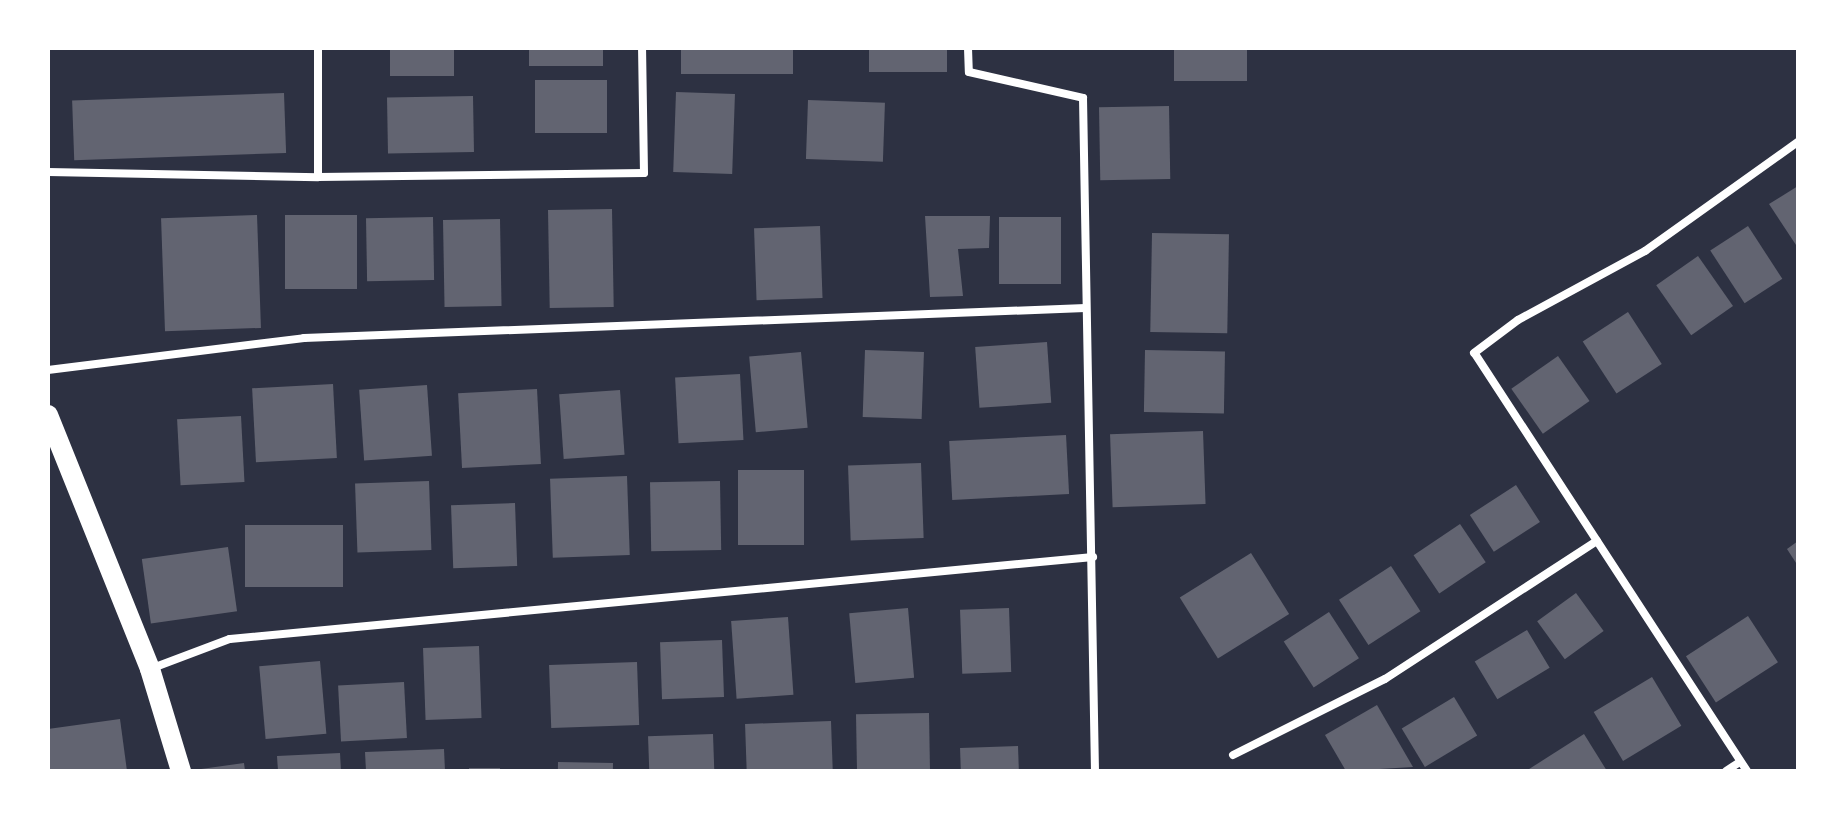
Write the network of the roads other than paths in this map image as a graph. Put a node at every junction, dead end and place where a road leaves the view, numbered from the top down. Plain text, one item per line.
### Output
1 (318, 48) edge
2 (642, 48) edge
3 (968, 48) edge
4 (1798, 142) edge
5 (48, 172) edge
6 (318, 177) junction
7 (1085, 308) junction
8 (48, 370) edge
9 (48, 415) edge
10 (1597, 541) junction
11 (1093, 557) junction
12 (150, 669) junction
13 (1233, 755) dead end
14 (1740, 762) junction
15 (181, 771) edge
16 (1095, 771) edge
17 (1726, 771) edge
18 (1747, 771) edge

1 - 6 street
2 - 6 street
3 - 7 street
4 - 10 street
5 - 6 street
7 - 8 street
7 - 11 street
9 - 12 main road
10 - 13 street
10 - 14 street
11 - 12 street
11 - 16 street
12 - 15 main road
14 - 17 street
14 - 18 street

